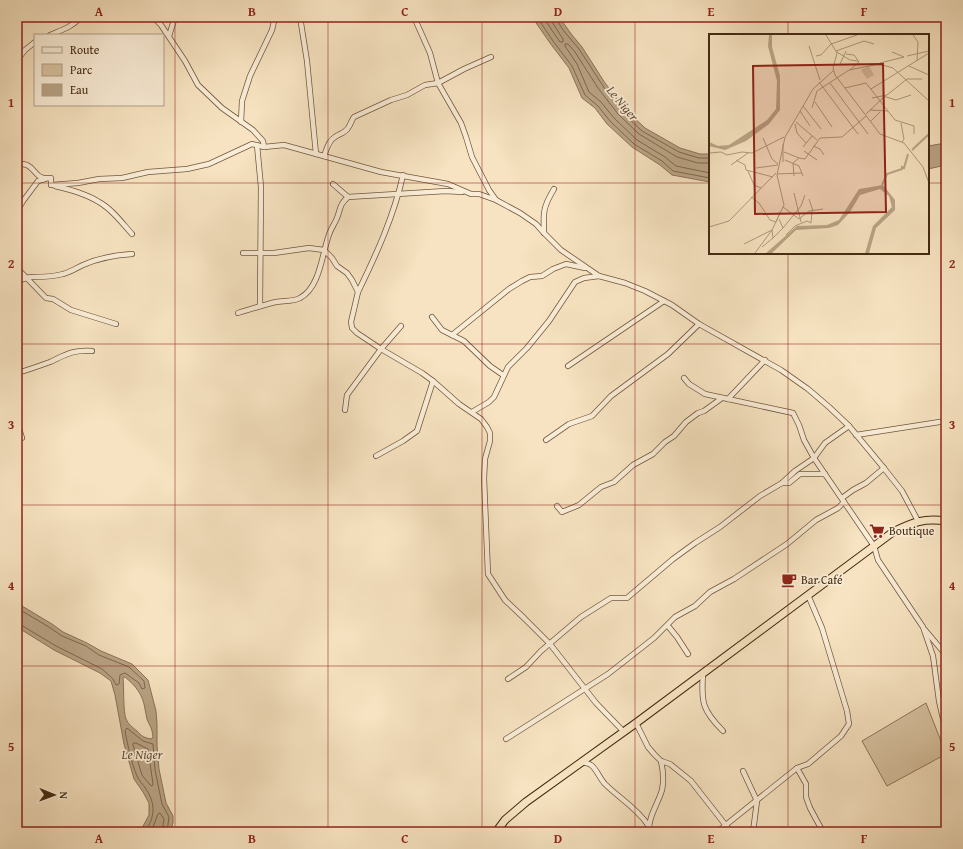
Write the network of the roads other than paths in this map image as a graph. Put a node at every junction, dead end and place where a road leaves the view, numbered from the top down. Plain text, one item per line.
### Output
1 (80, 17) edge
2 (153, 17) edge
3 (175, 17) edge
4 (276, 17) edge
5 (300, 17) edge
6 (414, 17) edge
7 (53, 34) edge
8 (169, 36) junction
9 (34, 43) edge
10 (490, 57) dead end
11 (17, 60) edge
12 (438, 83) junction
13 (241, 122) junction
14 (257, 145) junction
15 (264, 147) junction
16 (316, 154) junction
17 (324, 156) junction
18 (17, 163) edge
19 (402, 175) junction
20 (45, 179) junction
21 (333, 184) dead end
22 (51, 186) junction
23 (554, 189) dead end
24 (399, 194) junction
25 (471, 194) junction
26 (348, 197) junction
27 (496, 200) junction
28 (17, 211) edge
29 (544, 233) junction
30 (132, 234) dead end
31 (324, 250) junction
32 (243, 253) dead end
33 (260, 253) junction
34 (132, 254) dead end
35 (17, 268) edge
36 (587, 268) junction
37 (599, 276) junction
38 (26, 278) junction
39 (17, 281) edge
40 (358, 292) junction
41 (664, 301) junction
42 (260, 306) junction
43 (238, 314) dead end
44 (432, 317) dead end
45 (116, 324) dead end
46 (699, 324) junction
47 (401, 326) dead end
48 (452, 335) junction
49 (380, 349) junction
50 (92, 351) dead end
51 (764, 360) junction
52 (568, 366) dead end
53 (17, 373) edge
54 (503, 375) junction
55 (684, 378) dead end
56 (433, 381) junction
57 (722, 398) junction
58 (728, 399) junction
59 (344, 410) dead end
60 (472, 412) junction
61 (946, 421) edge
62 (17, 423) edge
63 (849, 426) junction
64 (856, 435) junction
65 (22, 438) dead end
66 (546, 440) dead end
67 (376, 456) dead end
68 (814, 458) junction
69 (884, 468) junction
70 (825, 474) junction
71 (782, 483) junction
72 (843, 500) junction
73 (557, 506) dead end
74 (918, 521) junction
75 (946, 521) edge
76 (874, 546) junction
77 (808, 595) junction
78 (668, 626) junction
79 (923, 627) junction
80 (550, 644) junction
81 (688, 654) dead end
82 (946, 655) edge
83 (703, 673) junction
84 (508, 679) dead end
85 (585, 689) junction
86 (636, 723) junction
87 (723, 731) dead end
88 (624, 732) junction
89 (946, 732) edge
90 (506, 739) dead end
91 (661, 761) junction
92 (582, 762) junction
93 (798, 768) junction
94 (743, 771) dead end
95 (757, 801) junction
96 (648, 825) junction
97 (726, 826) junction
98 (496, 832) edge
99 (649, 832) edge
100 (717, 832) edge
101 (731, 832) edge
102 (753, 832) edge
103 (823, 832) edge

1 - 7 street
2 - 8 street
3 - 8 street
4 - 13 street
5 - 16 street
6 - 12 street
8 - 13 street
9 - 11 street
10 - 12 street
12 - 17 street
12 - 27 street
13 - 15 street
14 - 15 street
14 - 22 street
14 - 33 street
15 - 16 street
16 - 17 street
17 - 19 street
18 - 20 street
19 - 24 street
19 - 25 street
20 - 22 street
20 - 28 street
21 - 26 street
22 - 30 street
23 - 29 street
24 - 25 street
24 - 26 street
24 - 40 street
25 - 27 street
26 - 31 street
27 - 29 street
29 - 36 street
31 - 33 street
31 - 40 street
31 - 42 street
32 - 33 street
33 - 42 street
34 - 38 street
35 - 38 street
36 - 37 street
36 - 48 street
37 - 41 street
37 - 54 street
38 - 39 street
38 - 45 street
40 - 49 street
41 - 46 street
41 - 52 street
42 - 43 street
44 - 48 street
46 - 51 street
46 - 66 street
47 - 49 street
48 - 54 street
49 - 56 street
49 - 59 street
50 - 53 street
51 - 58 street
51 - 63 street
54 - 60 street
55 - 57 street
56 - 60 street
56 - 67 street
57 - 58 street
57 - 73 street
58 - 68 street
60 - 80 street
61 - 64 street
62 - 65 street
63 - 64 street
63 - 68 street
64 - 69 street
68 - 70 street
68 - 71 street
69 - 72 street
69 - 74 street
70 - 71 street
70 - 72 street
71 - 80 street
72 - 76 street
72 - 78 street
74 - 75 highway
74 - 76 highway
76 - 77 highway
76 - 79 street
77 - 83 highway
77 - 93 street
78 - 81 street
78 - 85 street
79 - 82 street
79 - 89 street
80 - 84 street
80 - 85 street
83 - 86 highway
83 - 87 street
85 - 88 street
85 - 90 street
86 - 88 highway
86 - 91 street
88 - 92 highway
91 - 96 street
91 - 97 street
92 - 96 street
92 - 98 highway
93 - 95 street
93 - 103 street
94 - 95 street
95 - 97 street
95 - 102 street
96 - 99 street
97 - 100 street
97 - 101 street

